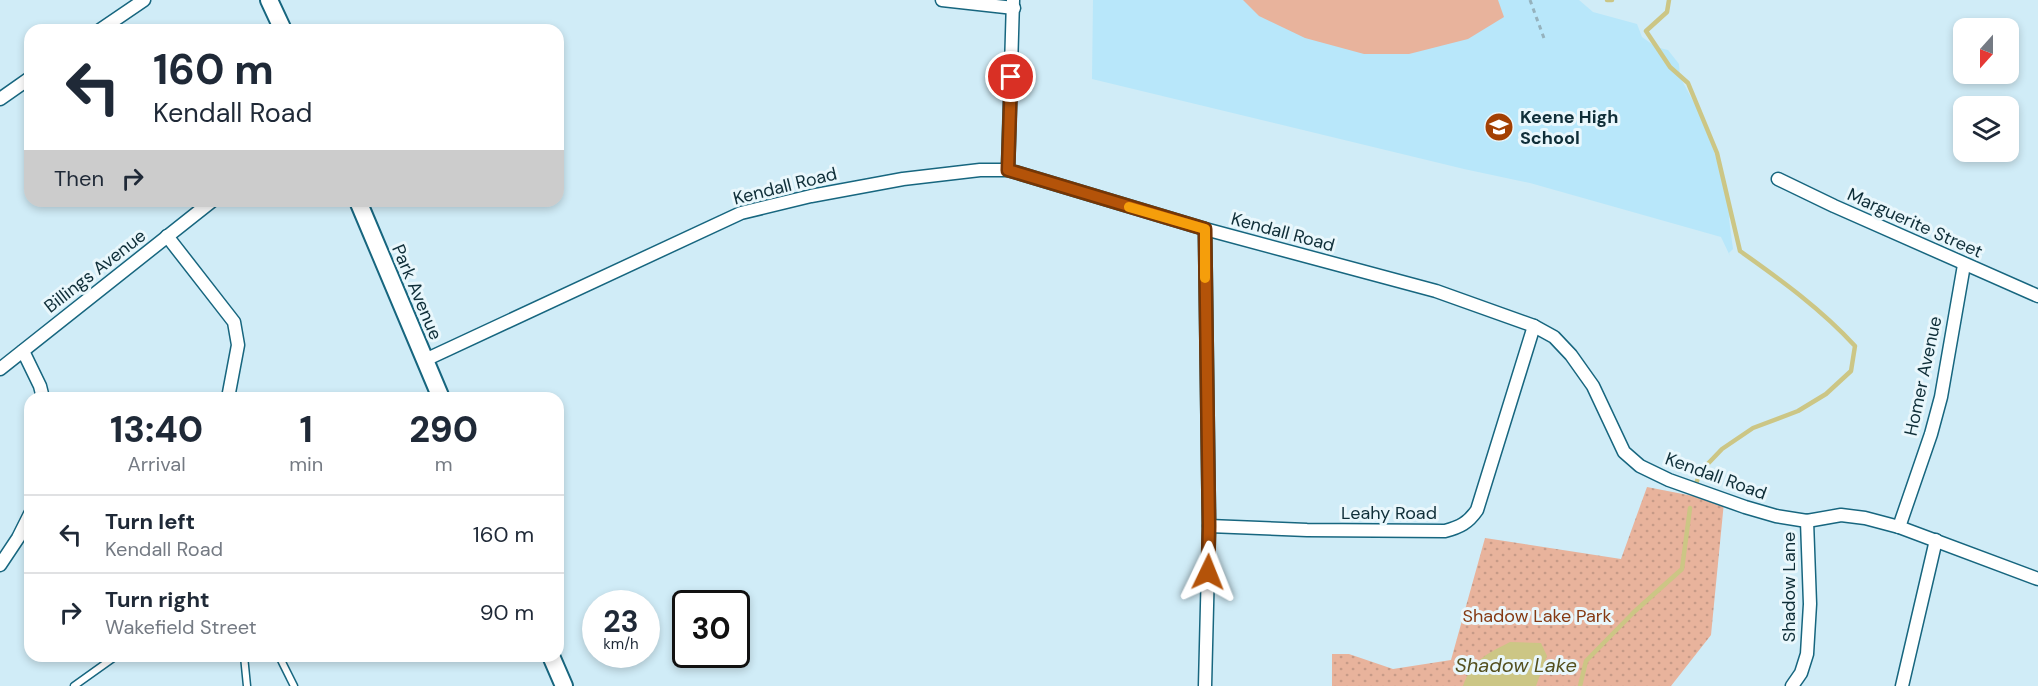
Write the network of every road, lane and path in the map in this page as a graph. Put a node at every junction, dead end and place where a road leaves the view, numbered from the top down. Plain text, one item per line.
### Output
1 (144, 0) edge
2 (269, 0) edge
3 (942, 0) edge
4 (1530, 0) edge
5 (1013, 4) edge
6 (109, 24) edge
7 (280, 24) edge
8 (1545, 41) dead end
9 (24, 82) edge
10 (0, 99) edge
11 (1008, 170) junction
12 (1778, 179) dead end
13 (204, 207) edge
14 (361, 207) edge
15 (1205, 229) junction
16 (167, 236) junction
17 (1964, 265) junction
18 (2038, 296) edge
19 (1534, 326) junction
20 (22, 351) junction
21 (425, 360) junction
22 (0, 369) edge
23 (42, 392) edge
24 (229, 392) edge
25 (437, 392) edge
26 (1807, 521) junction
27 (24, 526) edge
28 (1209, 526) junction
29 (1899, 527) junction
30 (1936, 540) junction
31 (0, 565) edge
32 (2038, 579) edge
33 (108, 662) edge
34 (245, 662) edge
35 (282, 662) edge
36 (554, 662) edge
37 (74, 686) edge
38 (247, 686) edge
39 (294, 686) edge
40 (564, 686) edge
41 (1205, 686) edge
42 (1792, 686) edge
43 (1902, 686) edge

1 - 6 street
2 - 7 street
3 - 5 street
4 - 8 path
5 - 11 street
9 - 10 street
11 - 15 street, Kendall Road
11 - 21 street, Kendall Road
12 - 17 street, Marguerite Street
13 - 16 street, Billings Avenue
14 - 21 street, Park Avenue
15 - 19 street, Kendall Road
15 - 28 street
16 - 20 street, Billings Avenue
16 - 24 street
17 - 18 street, Marguerite Street
17 - 29 street, Homer Avenue
19 - 26 street, Kendall Road
19 - 28 street, Leahy Road
20 - 22 street, Billings Avenue
20 - 23 street
21 - 25 street, Park Avenue
26 - 29 street, Kendall Road
26 - 42 street, Shadow Lane
27 - 31 street
28 - 41 street
29 - 30 street, Kendall Road
30 - 32 street, Kendall Road
30 - 43 street
33 - 37 lane
34 - 38 lane
35 - 39 lane
36 - 40 street

